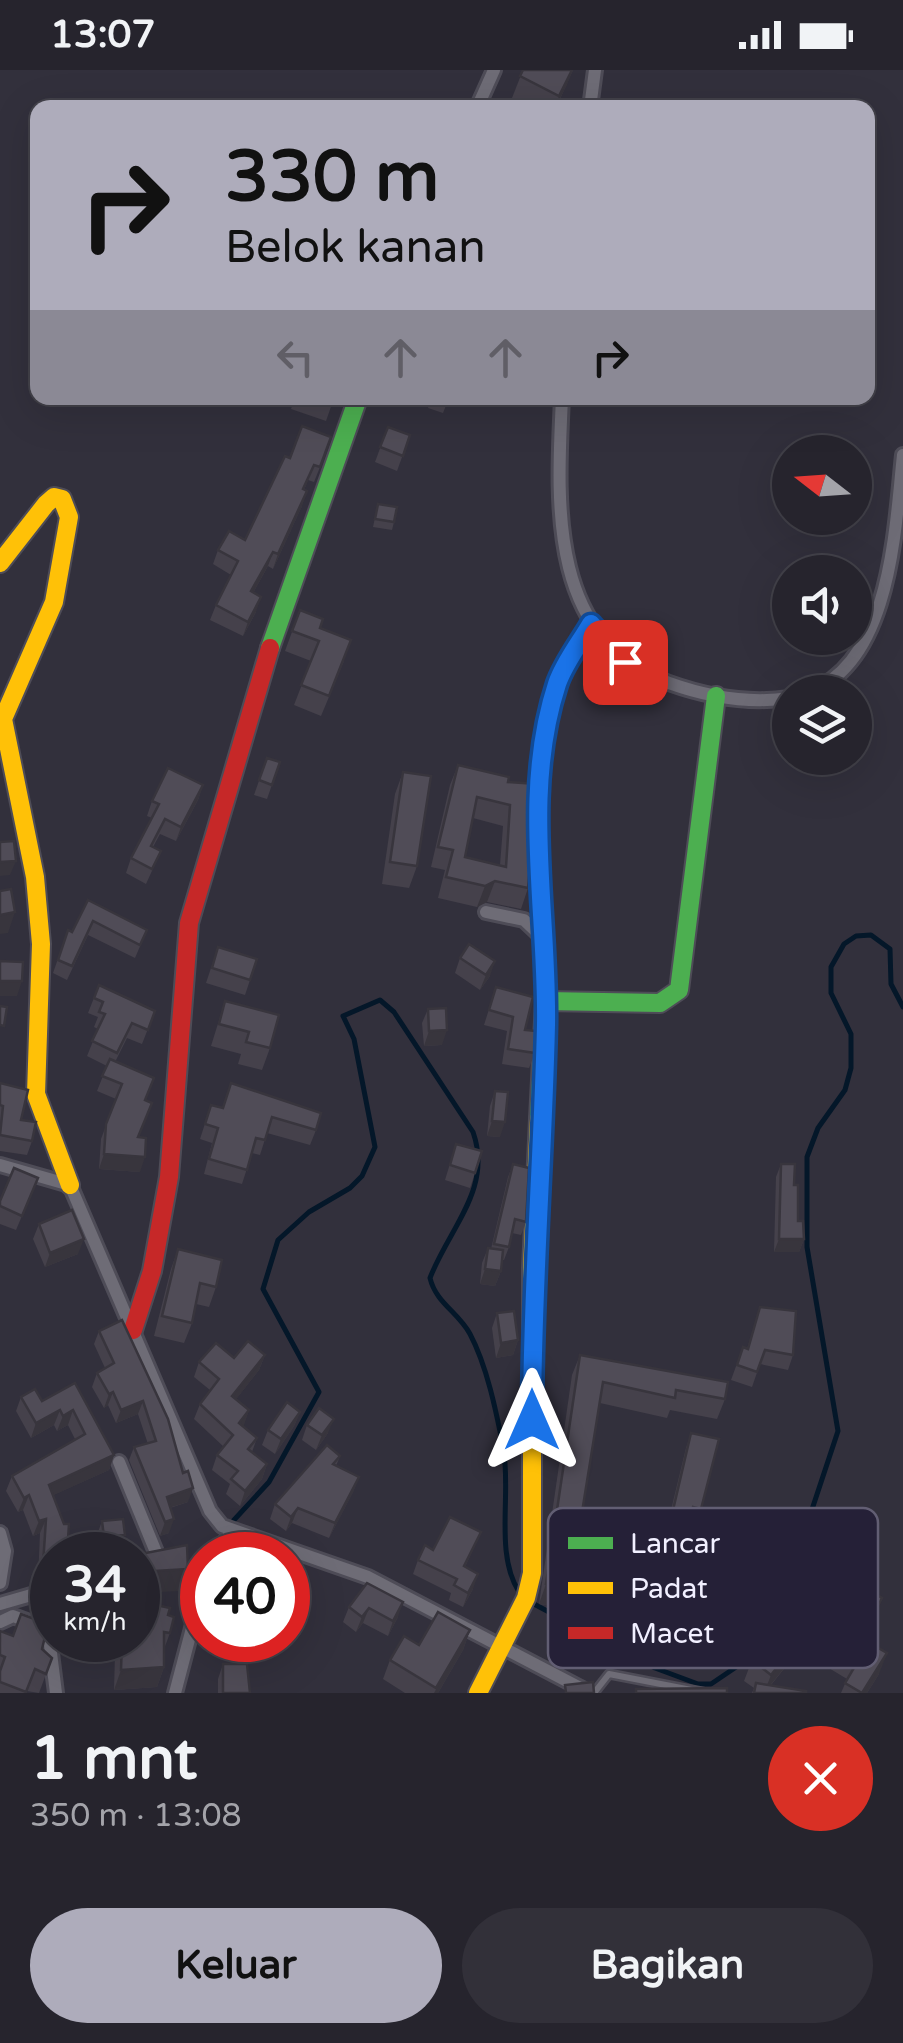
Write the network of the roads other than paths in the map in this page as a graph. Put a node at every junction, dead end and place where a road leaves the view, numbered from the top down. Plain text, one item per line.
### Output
1 (494, 70) edge
2 (595, 70) edge
3 (481, 100) edge
4 (591, 100) edge
5 (355, 405) edge
6 (562, 405) edge
7 (903, 455) edge
8 (0, 563) edge
9 (591, 624) junction
10 (838, 675) edge
11 (716, 696) junction
12 (772, 700) edge
13 (486, 912) dead end
14 (542, 937) junction
15 (545, 1002) junction
16 (0, 1166) edge
17 (70, 1185) junction
18 (134, 1330) junction
19 (119, 1462) dead end
20 (231, 1531) joint
21 (148, 1532) edge
22 (0, 1533) edge
23 (0, 1583) edge
24 (30, 1595) edge
25 (0, 1604) edge
26 (0, 1622) edge
27 (500, 1642) junction
28 (182, 1662) edge
29 (56, 1693) edge
30 (174, 1693) edge
31 (478, 1693) edge
32 (592, 1693) edge
33 (707, 1693) edge

1 - 3 street
2 - 4 street
5 - 18 street
6 - 9 street
7 - 10 street
8 - 17 street
9 - 11 street
9 - 14 street
11 - 12 street
11 - 15 street
13 - 14 street
14 - 15 street
15 - 27 street
16 - 17 street
17 - 18 street
18 - 20 street
19 - 21 street
20 - 27 street
22 - 23 street
24 - 25 street
26 - 29 street
27 - 31 street
27 - 32 street
28 - 30 street
32 - 33 lane

